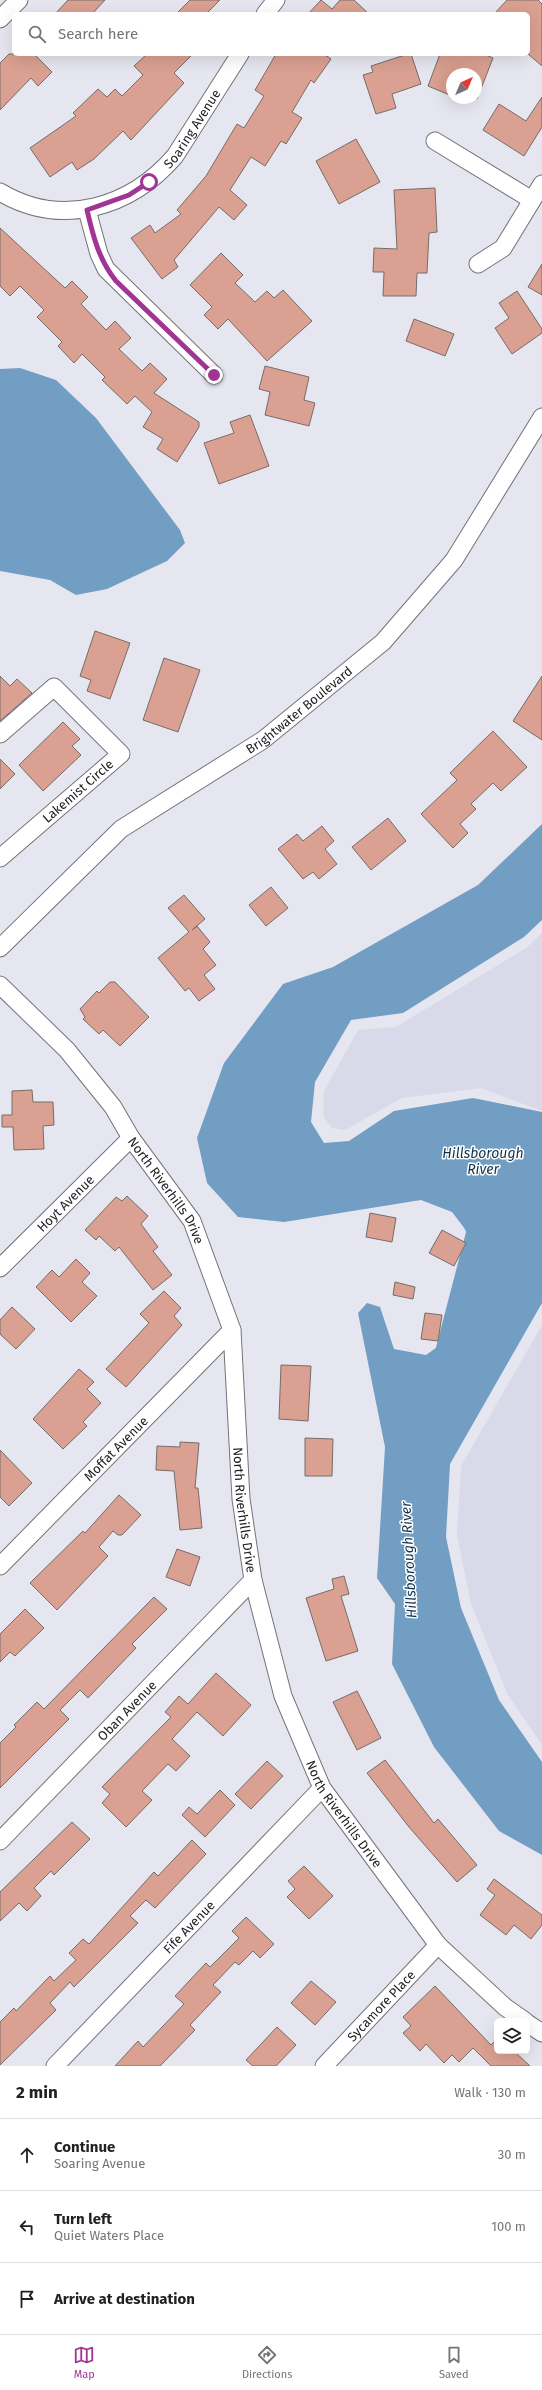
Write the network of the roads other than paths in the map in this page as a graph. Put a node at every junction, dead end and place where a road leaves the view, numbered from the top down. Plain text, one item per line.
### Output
1 (19, 0) edge
2 (276, 0) edge
3 (267, 12) edge
4 (0, 19) edge
5 (239, 56) edge
6 (435, 141) dead end
7 (542, 184) edge
8 (0, 192) edge
9 (532, 200) junction
10 (87, 210) junction
11 (478, 264) dead end
12 (214, 375) dead end
13 (542, 418) edge
14 (0, 734) edge
15 (0, 858) edge
16 (0, 948) edge
17 (0, 985) edge
18 (131, 1138) junction
19 (0, 1268) edge
20 (232, 1330) junction
21 (0, 1566) edge
22 (253, 1580) junction
23 (322, 1788) junction
24 (0, 1841) edge
25 (438, 1945) junction
26 (520, 2018) edge
27 (530, 2025) edge
28 (542, 2033) edge
29 (55, 2066) edge
30 (324, 2066) edge

1 - 4 street
2 - 3 street
5 - 10 street, Soaring Avenue
6 - 9 street
7 - 9 street
8 - 10 street, Soaring Avenue
9 - 11 street
10 - 12 street
13 - 16 street, Brightwater Boulevard
14 - 15 street, Lakemist Circle
17 - 18 street, North Riverhills Drive
18 - 19 street, Hoyt Avenue
18 - 20 street, North Riverhills Drive
20 - 21 street, Moffat Avenue
20 - 22 street, North Riverhills Drive
22 - 23 street, North Riverhills Drive
22 - 24 street, Oban Avenue
23 - 25 street, North Riverhills Drive
23 - 29 street, Fife Avenue
25 - 26 street, North Riverhills Drive
25 - 30 street, Sycamore Place
27 - 28 street, North Riverhills Drive

